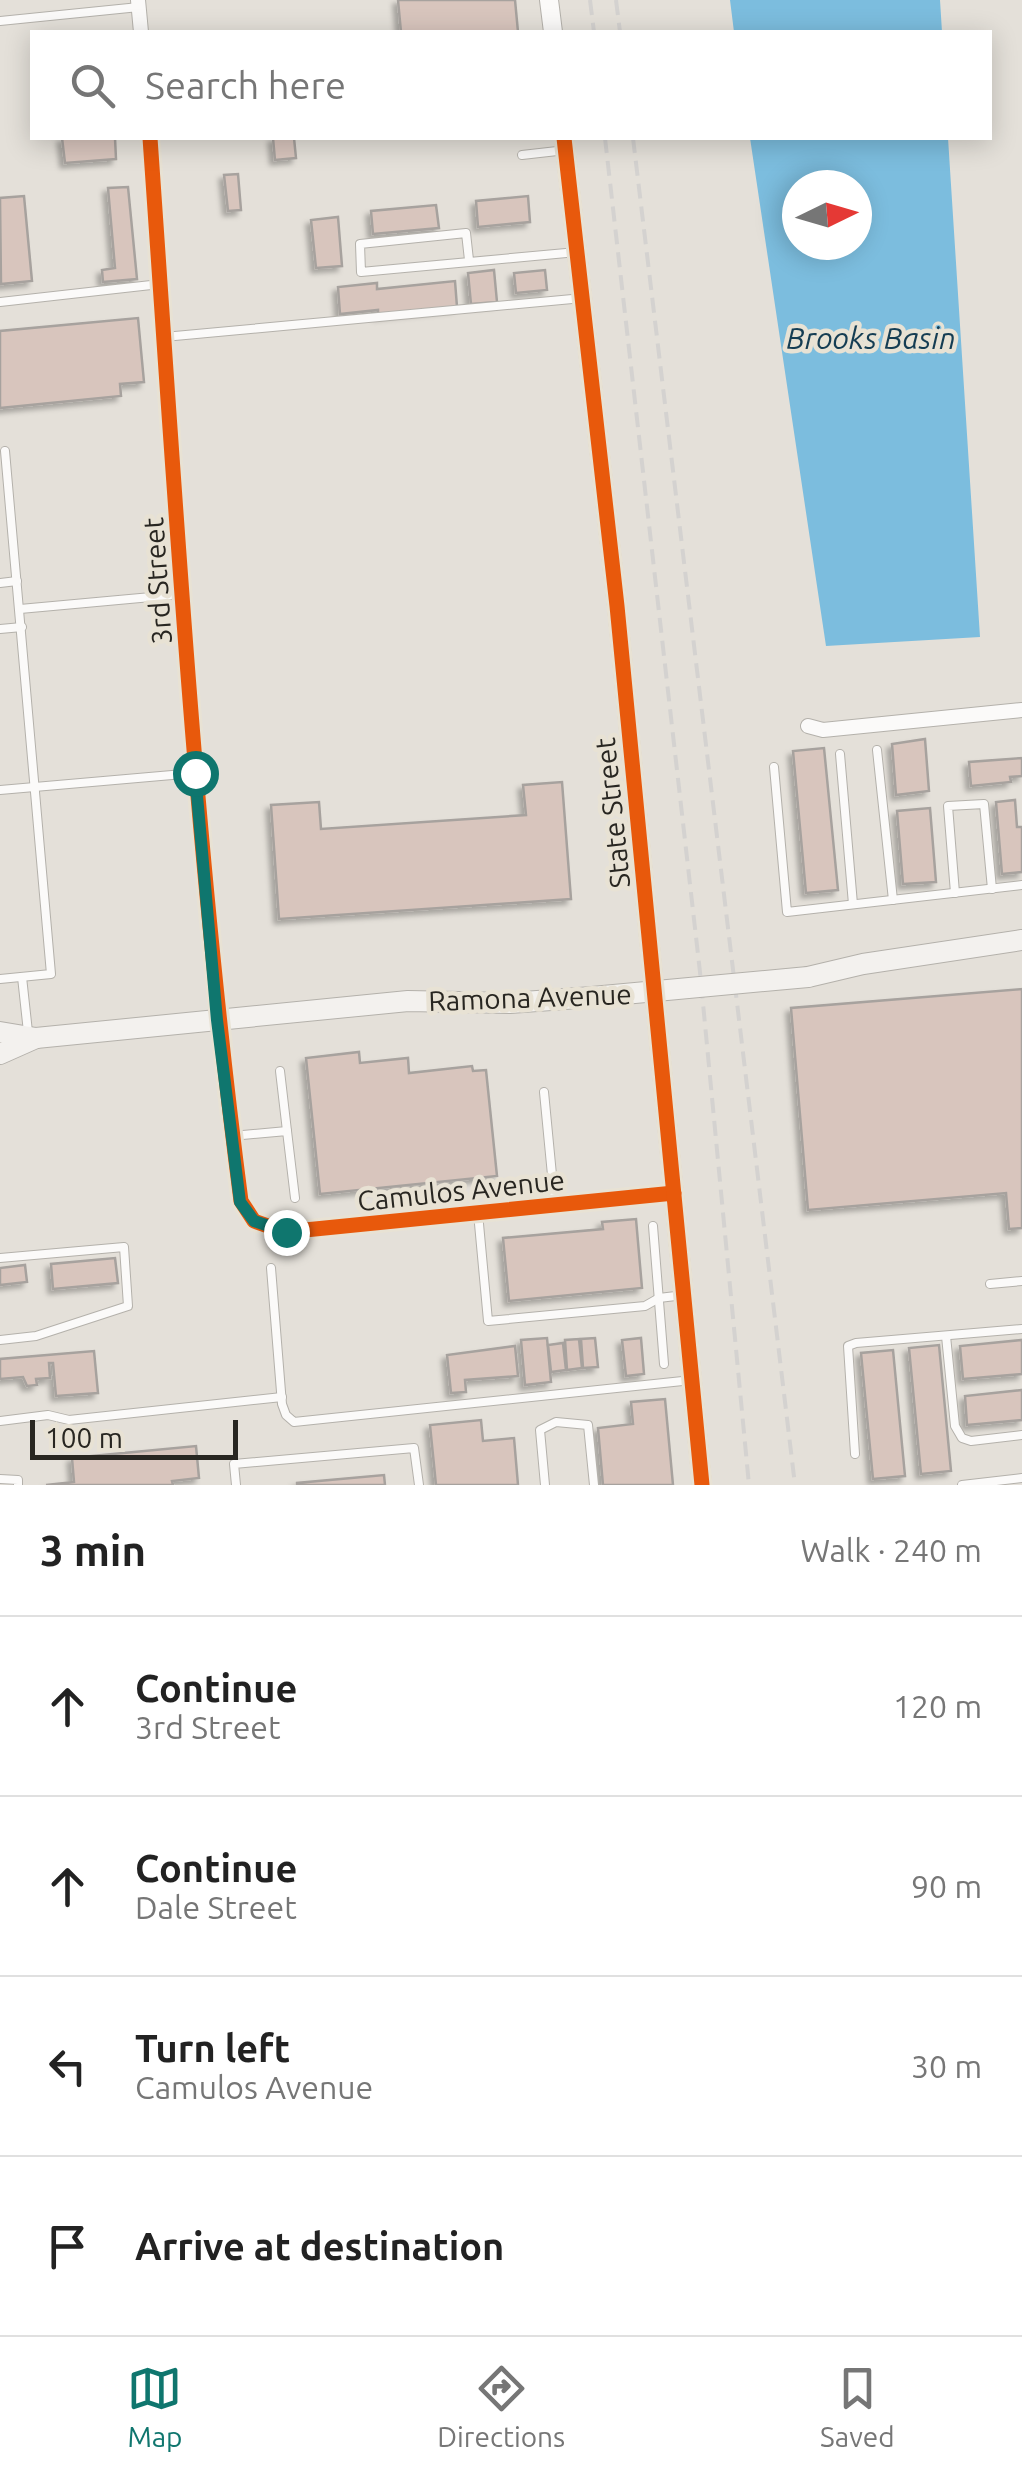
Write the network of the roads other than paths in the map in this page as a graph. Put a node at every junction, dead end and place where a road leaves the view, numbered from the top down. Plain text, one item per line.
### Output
1 (549, 0) edge
2 (138, 4) edge
3 (0, 21) edge
4 (141, 30) edge
5 (553, 30) edge
6 (150, 140) edge
7 (565, 144) edge
8 (522, 156) dead end
9 (577, 252) junction
10 (469, 260) junction
11 (160, 284) junction
12 (582, 298) junction
13 (0, 302) edge
14 (164, 337) junction
15 (5, 451) dead end
16 (18, 581) junction
17 (0, 583) edge
18 (184, 594) junction
19 (20, 609) junction
20 (22, 627) junction
21 (0, 629) edge
22 (1022, 710) edge
23 (808, 726) dead end
24 (877, 750) dead end
25 (840, 754) dead end
26 (774, 767) dead end
27 (195, 773) junction
28 (36, 788) junction
29 (0, 790) edge
30 (1022, 886) edge
31 (992, 889) junction
32 (955, 893) junction
33 (893, 900) junction
34 (853, 904) junction
35 (1022, 940) edge
36 (22, 977) junction
37 (0, 979) edge
38 (217, 1020) junction
39 (0, 1032) edge
40 (32, 1038) junction
41 (0, 1054) edge
42 (280, 1071) dead end
43 (544, 1092) dead end
44 (287, 1130) junction
45 (232, 1136) junction
46 (674, 1192) junction
47 (295, 1198) dead end
48 (555, 1206) junction
49 (478, 1213) junction
50 (254, 1221) joint
51 (653, 1226) dead end
52 (0, 1258) edge
53 (270, 1268) dead end
54 (1022, 1281) edge
55 (990, 1284) dead end
56 (684, 1296) junction
57 (658, 1298) junction
58 (1022, 1330) edge
59 (946, 1336) junction
60 (0, 1340) edge
61 (664, 1364) dead end
62 (692, 1380) junction
63 (282, 1397) junction
64 (0, 1421) edge
65 (1022, 1435) edge
66 (855, 1454) dead end
67 (1022, 1478) edge
68 (0, 1479) edge
69 (18, 1485) edge
70 (236, 1485) edge
71 (419, 1485) edge
72 (546, 1485) edge
73 (594, 1485) edge
74 (702, 1485) edge
75 (962, 1485) edge

1 - 5 street
2 - 3 lane
2 - 4 street
6 - 11 street, 3rd Street
7 - 8 lane
7 - 9 street, State Street
9 - 10 lane
9 - 12 street, State Street
10 - 10 lane
11 - 13 lane
11 - 14 street, 3rd Street
12 - 14 lane
12 - 46 street, State Street
14 - 18 street, 3rd Street
15 - 16 lane
16 - 17 lane
16 - 19 lane
18 - 19 lane
18 - 27 street, 3rd Street
19 - 20 lane
20 - 21 lane
20 - 28 lane
22 - 23 street
24 - 33 lane
25 - 34 lane
26 - 34 lane
27 - 28 lane
27 - 38 street, 3rd Street
28 - 29 lane
28 - 36 lane
30 - 31 lane
31 - 32 lane
31 - 32 lane
32 - 33 lane
33 - 34 lane
35 - 38 main road, Ramona Avenue, bridge
36 - 37 lane
36 - 40 lane
38 - 40 main road, Ramona Avenue
38 - 45 street, 3rd Street
39 - 40 main road, Ramona Avenue
40 - 41 main road, Ramona Avenue
42 - 44 lane
43 - 48 lane
44 - 45 lane
44 - 47 lane
45 - 50 street, 3rd Street
46 - 48 street, Camulos Avenue
46 - 56 street, State Street
48 - 49 street, Camulos Avenue
49 - 50 street, Camulos Avenue
49 - 57 lane
51 - 57 lane
52 - 60 lane
53 - 63 lane
54 - 55 lane
56 - 57 lane
56 - 62 street, State Street
57 - 61 lane
58 - 59 lane
59 - 65 lane
59 - 66 lane
62 - 63 lane
62 - 74 street, State Street
63 - 64 lane
67 - 75 lane
68 - 69 lane
70 - 71 lane
72 - 73 lane

